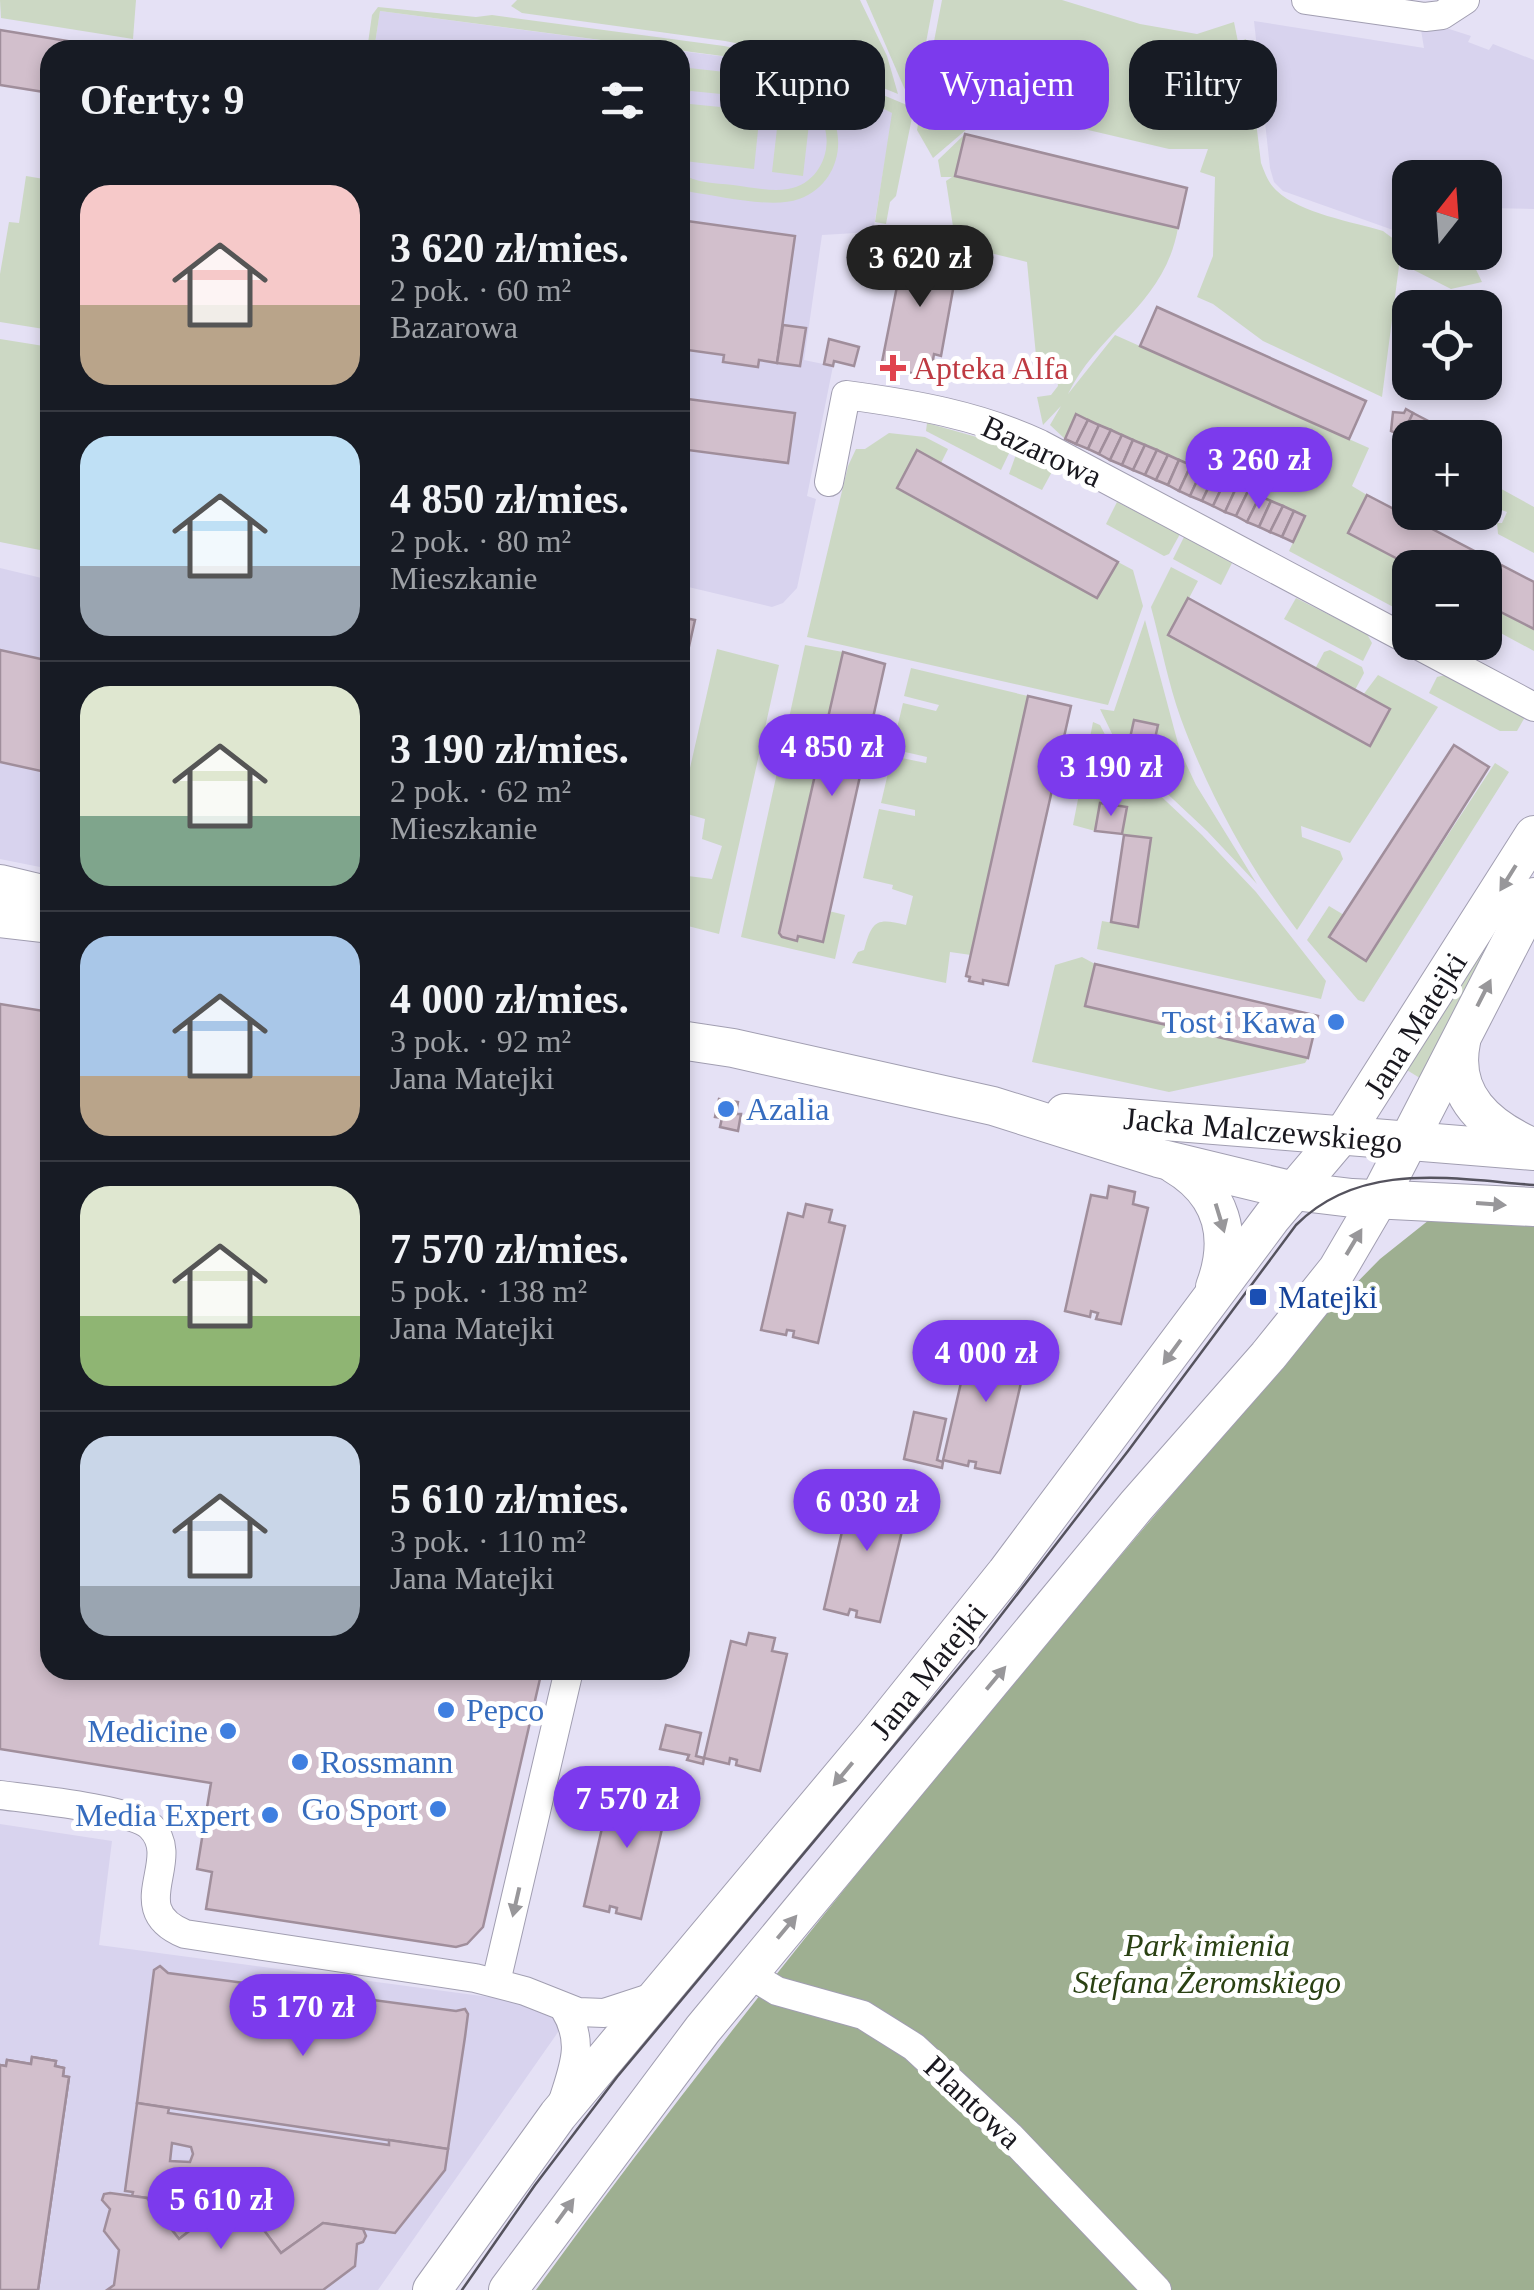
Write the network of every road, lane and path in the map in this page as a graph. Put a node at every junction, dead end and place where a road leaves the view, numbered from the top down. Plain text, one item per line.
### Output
1 (1306, 0) edge
2 (1465, 0) edge
3 (829, 482) dead end
4 (1392, 632) edge
5 (1445, 660) edge
6 (1534, 707) edge
7 (1534, 836) edge
8 (0, 884) edge
9 (40, 894) edge
10 (1534, 897) edge
11 (0, 918) edge
12 (40, 923) edge
13 (690, 1033) edge
14 (1463, 1035) junction
15 (690, 1042) edge
16 (733, 1048) junction
17 (992, 1106) junction
18 (1341, 1137) junction
19 (1407, 1142) junction
20 (1534, 1150) edge
21 (1158, 1158) junction
22 (1294, 1190) junction
23 (1378, 1200) junction
24 (1534, 1208) edge
25 (1206, 1305) junction
26 (566, 1680) edge
27 (0, 1795) edge
28 (748, 1974) junction
29 (496, 1982) junction
30 (658, 1995) junction
31 (564, 2008) junction
32 (558, 2115) junction
33 (432, 2290) edge
34 (508, 2290) edge
35 (1157, 2290) edge

1 - 2 street
3 - 4 street, Bazarowa
5 - 6 street, Bazarowa
7 -> 18 street, Jana Matejki
8 - 9 street
14 -> 10 street, Jana Matejki
11 - 12 street
13 - 16 street, Jacka Malczewskiego
14 - 19 street, Jana Matejki
14 - 20 street, Jacka Malczewskiego
15 - 16 street, Jacka Malczewskiego
16 - 17 street, Jacka Malczewskiego
17 - 18 street, Jacka Malczewskiego
17 - 21 street, Jacka Malczewskiego
18 - 19 street, Jacka Malczewskiego
18 - 22 street, Jana Matejki
19 - 20 street, Jacka Malczewskiego
19 - 23 street, Jana Matejki
21 - 22 street, Jacka Malczewskiego
21 -> 25 street, Jacka Malczewskiego
22 - 23 street, Jacka Malczewskiego
22 - 25 street, Jana Matejki
23 -> 24 street, Jacka Malczewskiego
28 -> 23 street, Jana Matejki
25 -> 30 street, Jana Matejki
26 -> 29 street
27 - 29 street
34 -> 28 street, Jana Matejki
28 - 35 street, Plantowa
29 - 31 street
30 - 31 street
30 - 32 street, Jana Matejki
31 - 32 street
32 - 33 street, Jana Matejki

